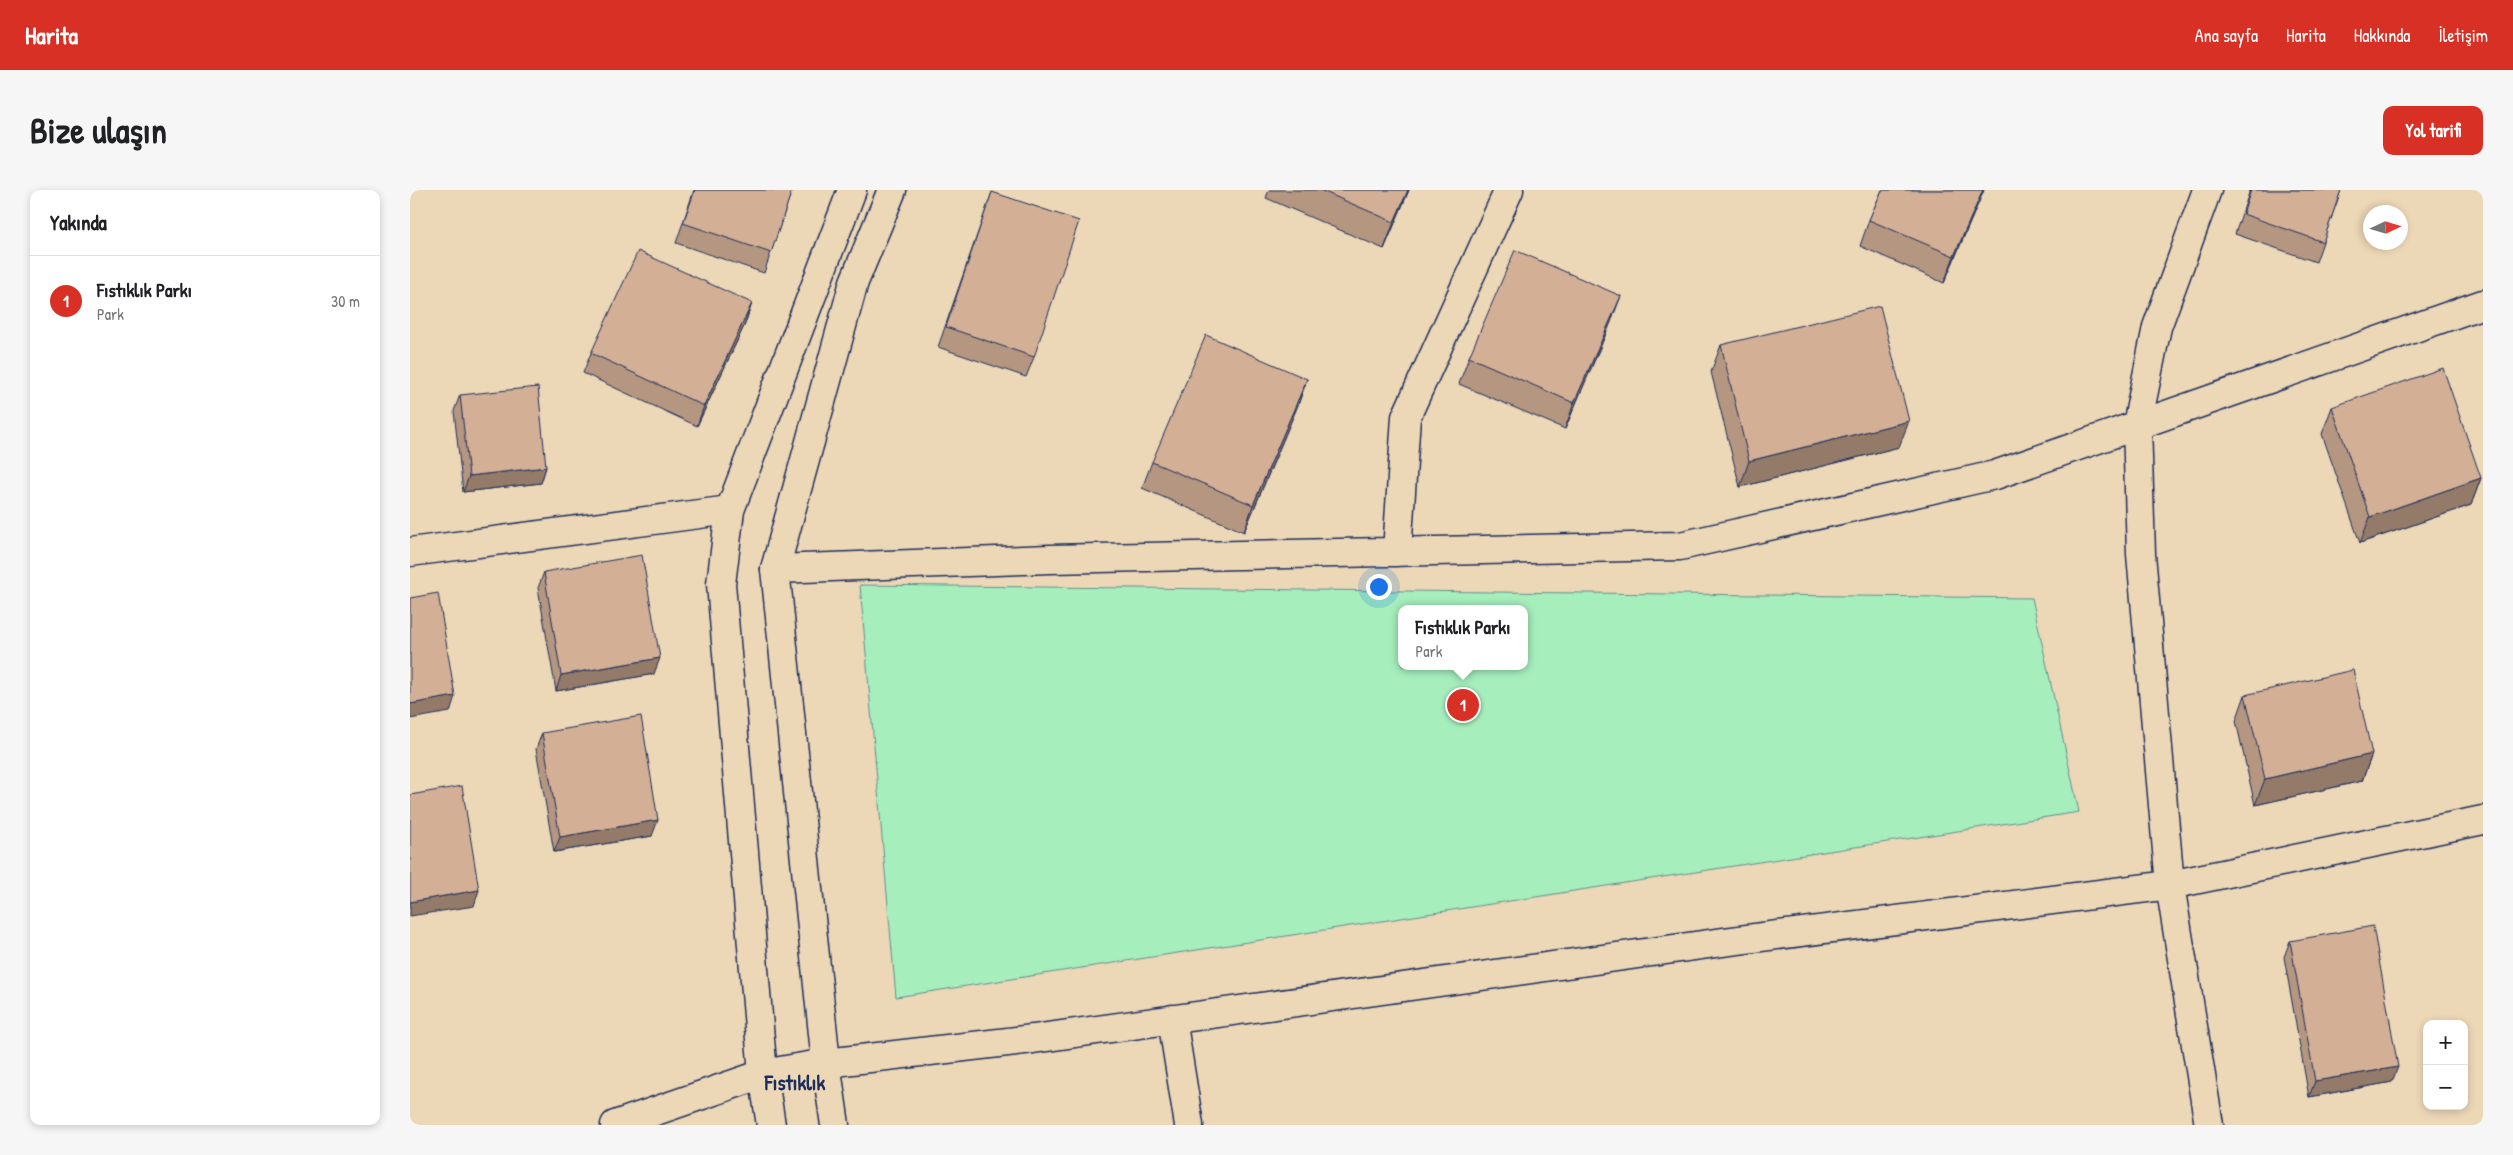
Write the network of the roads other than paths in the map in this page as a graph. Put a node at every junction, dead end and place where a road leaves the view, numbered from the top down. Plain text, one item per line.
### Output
1 (852, 190) edge
2 (892, 190) edge
3 (1509, 190) edge
4 (2207, 190) edge
5 (2483, 304) edge
6 (2137, 425) junction
7 (730, 510) junction
8 (410, 552) edge
9 (1397, 552) junction
10 (775, 569) junction
11 (2483, 820) edge
12 (2170, 885) junction
13 (1172, 1019) junction
14 (826, 1063) junction
15 (763, 1074) junction
16 (615, 1125) edge
17 (771, 1125) edge
18 (835, 1125) edge
19 (1189, 1125) edge
20 (2209, 1125) edge

1 - 7 street
2 - 10 street
3 - 9 street
4 - 6 street
5 - 6 street
6 - 9 street
6 - 12 street
7 - 8 street
7 - 15 street
9 - 10 street
10 - 14 street
11 - 12 street
12 - 13 street
12 - 20 street
13 - 14 street
13 - 19 street
14 - 15 street
14 - 18 street
15 - 16 street
15 - 17 street

